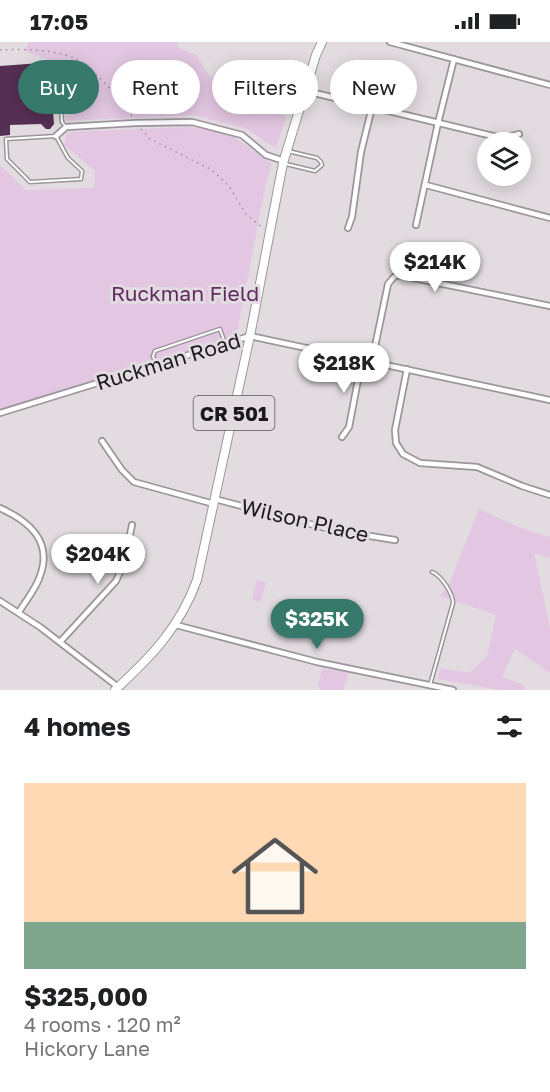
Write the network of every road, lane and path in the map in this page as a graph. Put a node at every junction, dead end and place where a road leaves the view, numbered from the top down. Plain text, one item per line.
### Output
1 (321, 42) edge
2 (390, 42) edge
3 (0, 51) edge
4 (454, 59) junction
5 (315, 60) edge
6 (550, 85) edge
7 (61, 114) edge
8 (299, 114) edge
9 (370, 114) edge
10 (401, 114) edge
11 (135, 123) junction
12 (438, 123) junction
13 (66, 127) junction
14 (479, 132) edge
15 (56, 136) junction
16 (287, 151) junction
17 (283, 162) junction
18 (426, 185) junction
19 (550, 216) edge
20 (416, 225) dead end
21 (348, 228) dead end
22 (270, 234) junction
23 (550, 306) edge
24 (250, 336) junction
25 (225, 343) junction
26 (362, 359) junction
27 (372, 361) junction
28 (156, 365) junction
29 (407, 369) junction
30 (550, 400) edge
31 (0, 413) edge
32 (342, 437) dead end
33 (102, 441) dead end
34 (550, 495) edge
35 (215, 501) junction
36 (0, 508) edge
37 (132, 525) dead end
38 (395, 540) dead end
39 (432, 572) dead end
40 (0, 601) edge
41 (19, 612) junction
42 (176, 625) junction
43 (60, 642) junction
44 (430, 685) junction
45 (117, 688) edge
46 (453, 690) edge

1 - 5 main road, CR 501
2 - 4 street
3 - 11 path
4 - 6 street
4 - 12 street
7 - 13 lane
8 - 16 main road, CR 501
9 - 21 street
10 - 12 street
11 - 13 street
11 - 17 street
11 - 22 path
12 - 14 street
12 - 18 street
13 - 15 street
15 - 15 lane
16 - 17 main road, CR 501
16 - 17 lane
17 - 22 main road, CR 501
18 - 19 street
18 - 20 street
22 - 24 main road, CR 501
23 - 27 street
24 - 25 street, Ruckman Road
24 - 26 street, Ruckman Road
24 - 35 main road, CR 501
25 - 28 street, Ruckman Road
25 - 28 lane
26 - 27 street, Ruckman Road
26 - 32 street
27 - 29 street, Ruckman Road
28 - 31 street, Ruckman Road
29 - 30 street, Ruckman Road
29 - 34 street
33 - 35 street, Wilson Place
35 - 38 street, Wilson Place
35 - 42 main road, CR 501
36 - 41 street
37 - 43 street
39 - 44 lane
40 - 41 street
41 - 43 street
42 - 44 street
42 - 45 main road, CR 501
43 - 45 street
44 - 46 street

